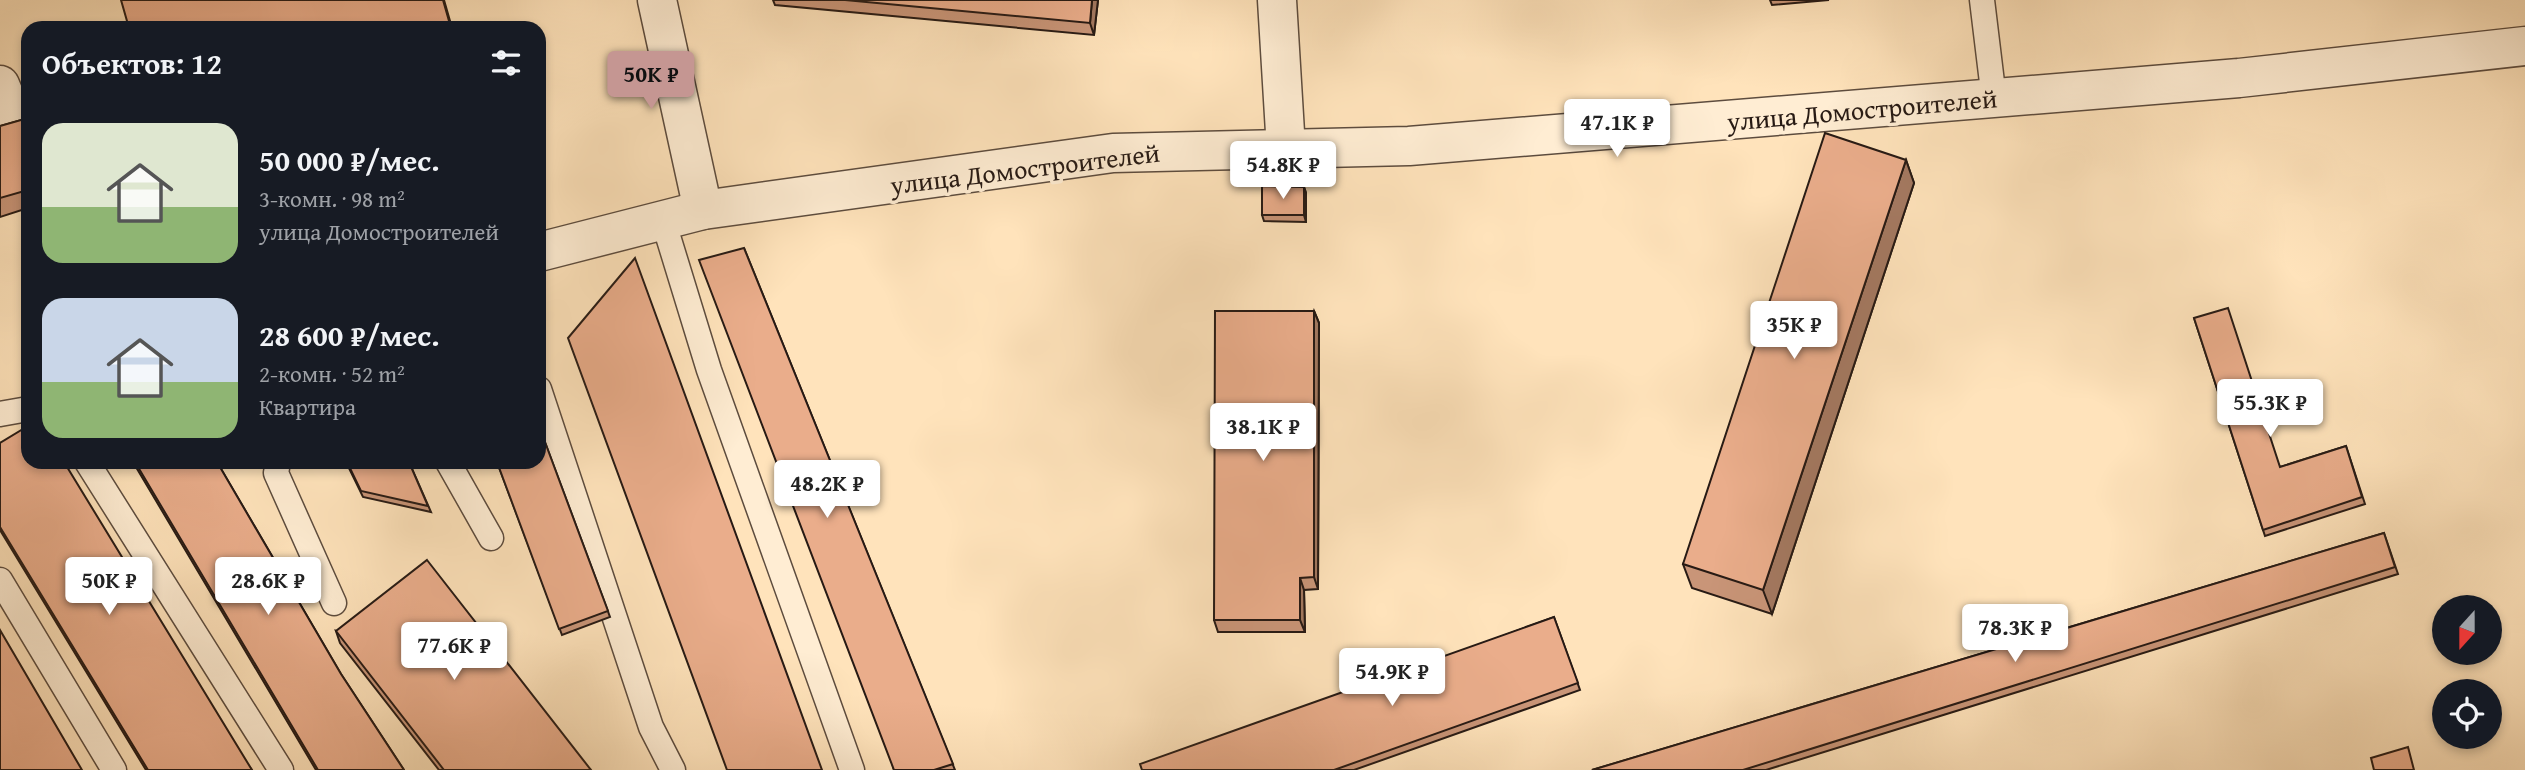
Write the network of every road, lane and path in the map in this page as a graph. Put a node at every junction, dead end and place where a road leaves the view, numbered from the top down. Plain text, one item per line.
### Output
1 (657, 0) edge
2 (1277, 0) edge
3 (1982, 0) edge
4 (2525, 46) edge
5 (0, 85) edge
6 (1994, 99) junction
7 (21, 134) edge
8 (1286, 149) junction
9 (703, 210) junction
10 (663, 220) junction
11 (546, 249) edge
12 (21, 410) edge
13 (546, 410) edge
14 (0, 414) edge
15 (91, 469) edge
16 (277, 469) edge
17 (452, 469) edge
18 (491, 538) dead end
19 (0, 580) edge
20 (334, 603) dead end
21 (114, 770) edge
22 (281, 770) edge
23 (673, 770) edge
24 (852, 770) edge

1 - 9 street
2 - 8 street
3 - 6 lane
4 - 6 street, улица Домостроителей
5 - 7 street
6 - 8 street, улица Домостроителей
8 - 9 street, улица Домостроителей
9 - 10 street, улица Домостроителей
10 - 11 street, улица Домостроителей
10 - 24 lane
12 - 14 lane
13 - 23 lane
15 - 22 lane
16 - 20 lane
17 - 18 lane
19 - 21 lane

